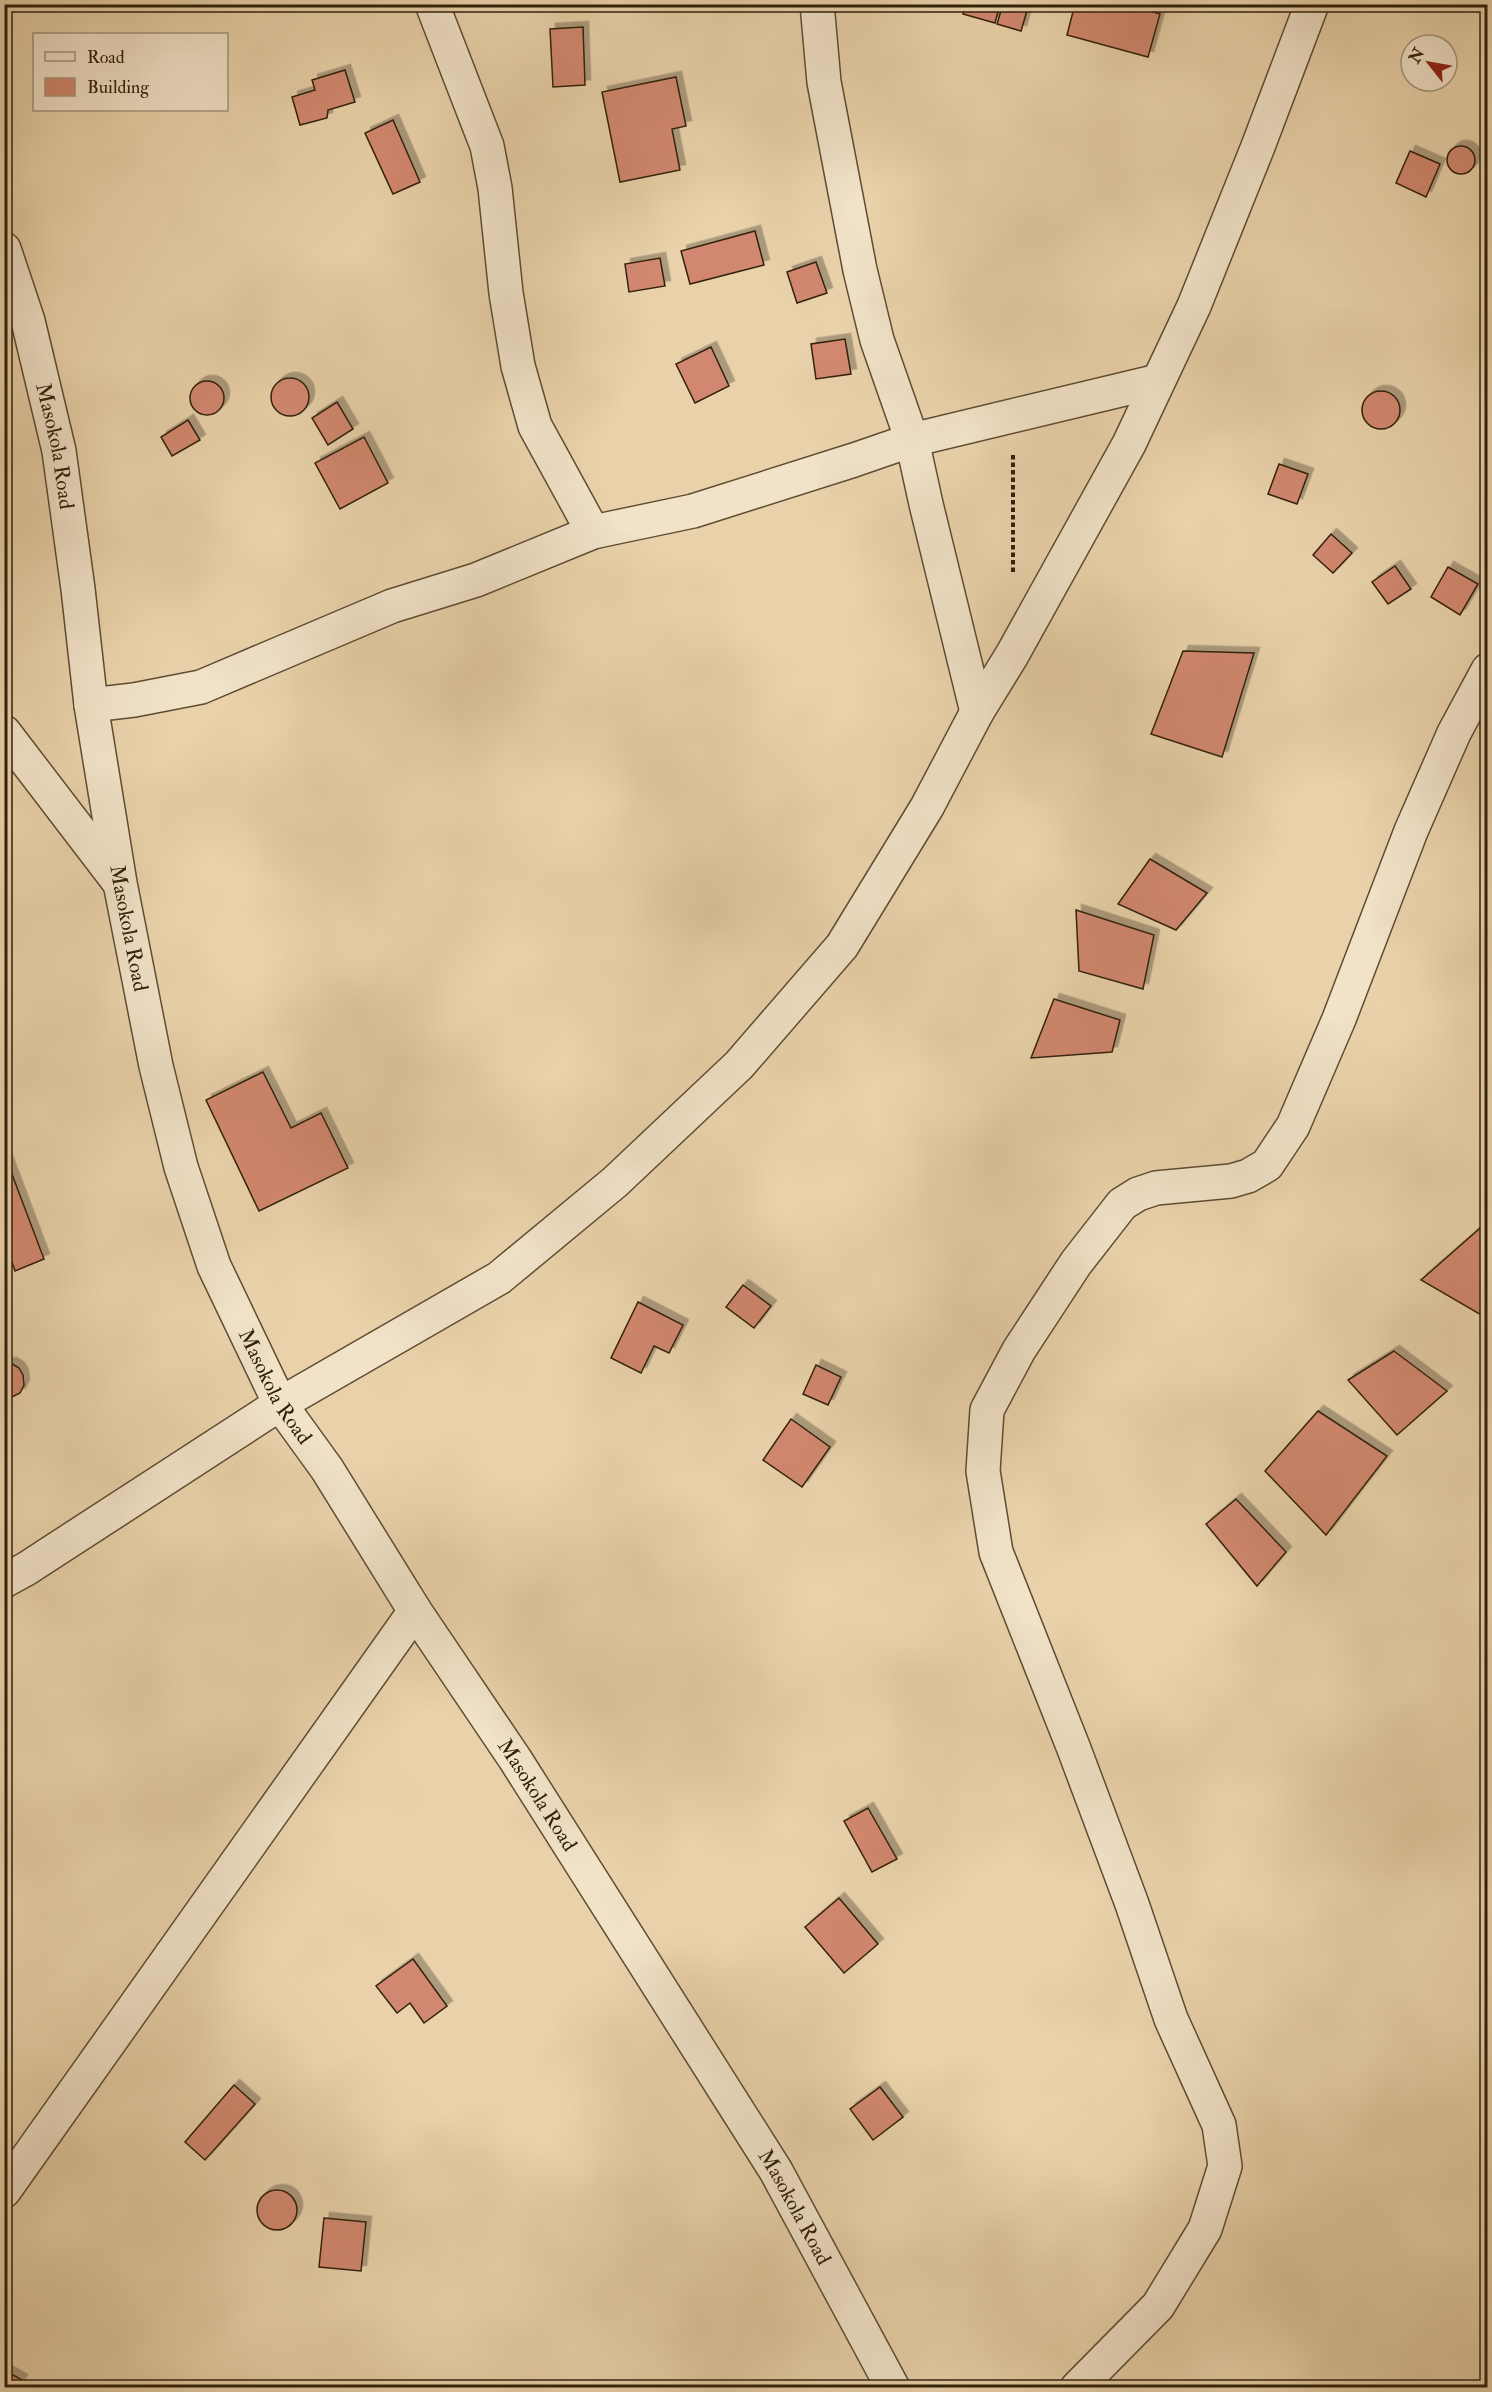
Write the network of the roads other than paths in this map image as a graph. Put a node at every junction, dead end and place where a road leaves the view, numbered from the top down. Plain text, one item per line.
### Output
1 (432, 4) edge
2 (817, 4) edge
3 (1312, 4) edge
4 (4, 249) edge
5 (1158, 381) junction
6 (912, 440) junction
7 (593, 532) junction
8 (1488, 670) edge
9 (91, 705) junction
10 (977, 712) junction
11 (4, 732) edge
12 (120, 883) junction
13 (280, 1404) junction
14 (4, 1581) edge
15 (416, 1611) junction
16 (4, 2191) edge
17 (893, 2388) edge
18 (1077, 2388) edge

1 - 7 street
2 - 6 street
3 - 5 street
4 - 9 street, Masokola Road
5 - 6 street
5 - 10 street
6 - 7 street
6 - 10 street
7 - 9 street
8 - 18 street
9 - 12 street, Masokola Road
10 - 13 street
11 - 12 street
12 - 13 street, Masokola Road
13 - 14 street
13 - 15 street, Masokola Road
15 - 16 street
15 - 17 street, Masokola Road

